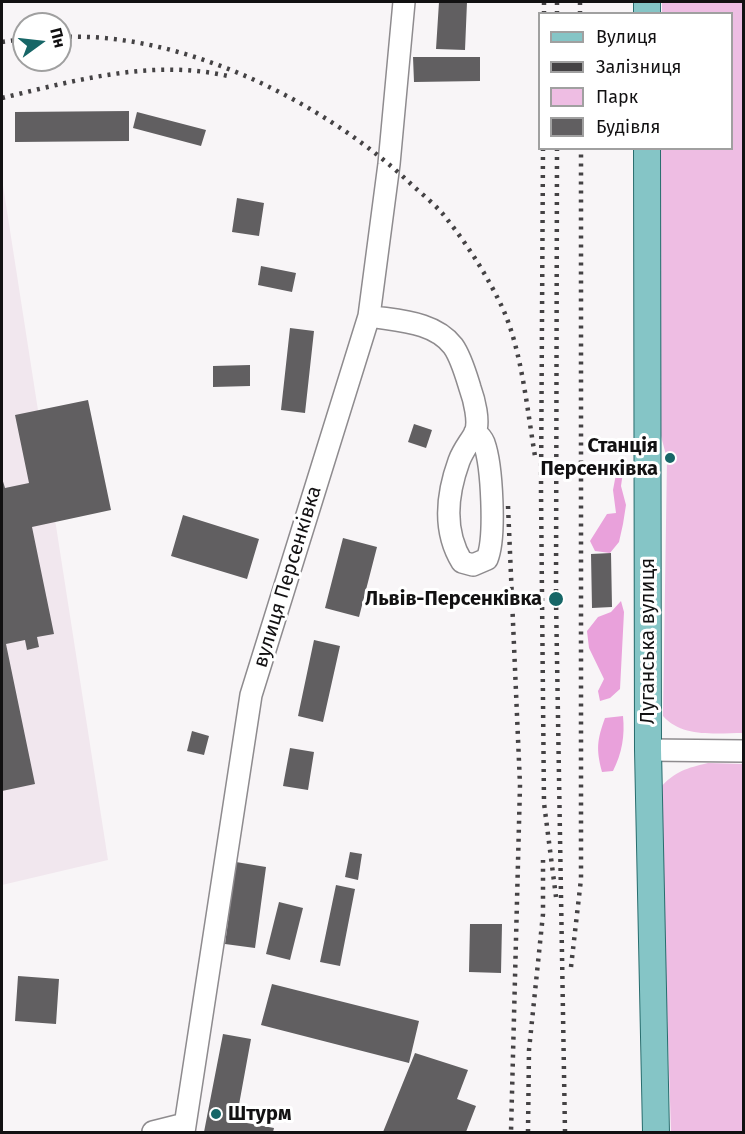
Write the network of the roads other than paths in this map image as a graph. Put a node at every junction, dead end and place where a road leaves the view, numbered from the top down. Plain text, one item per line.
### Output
1 (404, 2) edge
2 (647, 150) edge
3 (369, 316) junction
4 (476, 432) junction
5 (648, 750) junction
6 (744, 751) edge
7 (185, 1128) edge
8 (153, 1132) edge
9 (656, 1132) edge

1 - 3 street, вулиця Персенківка
2 - 5 main road, Луганська вулиця
3 - 4 street
3 - 7 street, вулиця Персенківка
4 - 4 street
5 - 6 street
5 - 9 main road, Луганська вулиця
7 - 8 street, вулиця Персенківка

